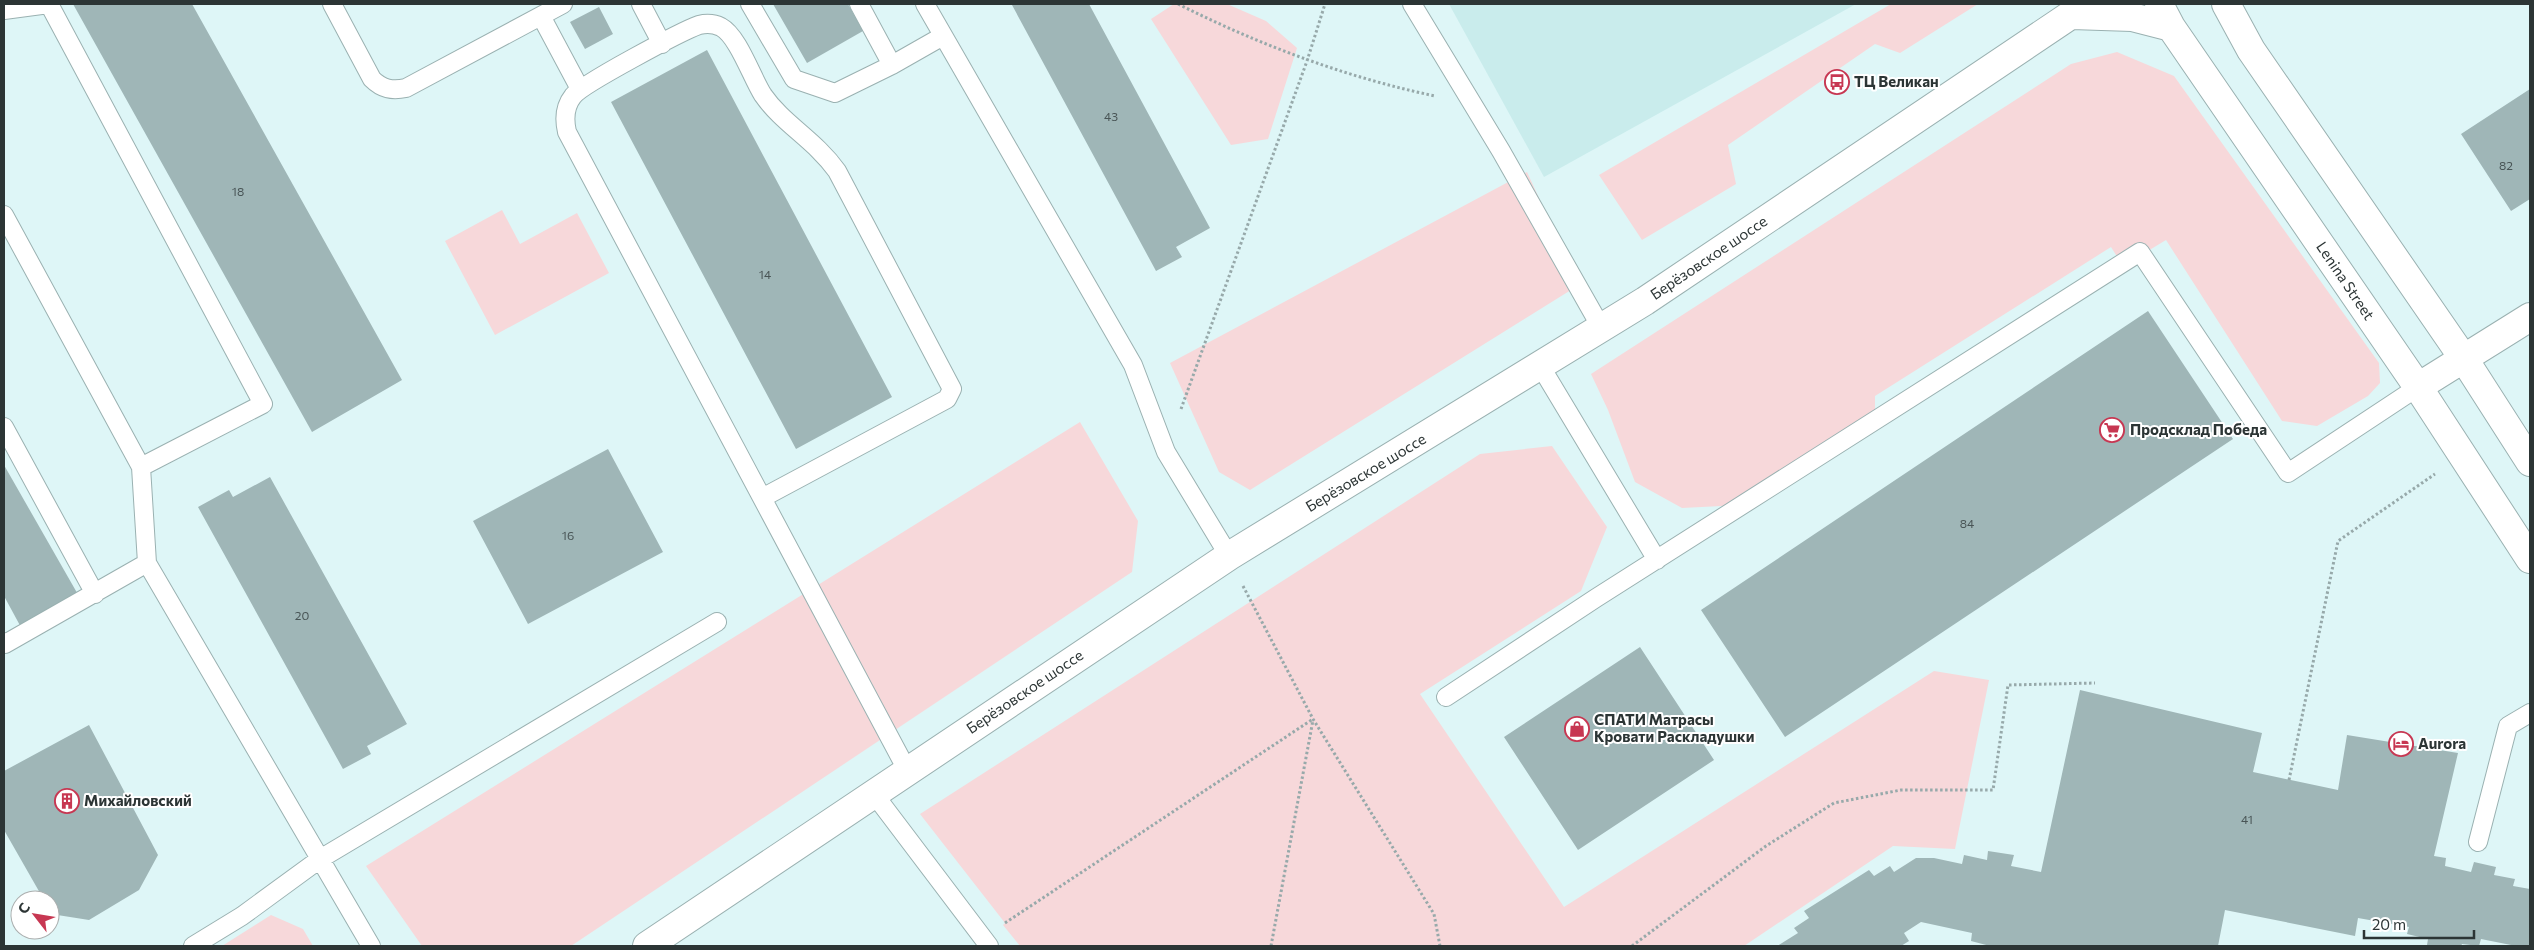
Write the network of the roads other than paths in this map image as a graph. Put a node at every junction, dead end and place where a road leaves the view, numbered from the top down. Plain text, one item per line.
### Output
1 (332, 4) edge
2 (563, 4) edge
3 (641, 4) edge
4 (750, 4) edge
5 (859, 4) edge
6 (925, 4) edge
7 (1412, 4) edge
8 (2226, 4) edge
9 (2080, 9) edge
10 (4, 10) edge
11 (2165, 15) edge
12 (541, 16) junction
13 (943, 36) junction
14 (662, 44) junction
15 (892, 65) junction
16 (580, 89) junction
17 (4, 215) edge
18 (2530, 317) edge
19 (1602, 328) junction
20 (2464, 359) junction
21 (1541, 367) junction
22 (2418, 387) junction
23 (4, 427) edge
24 (2530, 462) edge
25 (141, 467) junction
26 (762, 498) junction
27 (1229, 556) junction
28 (2530, 559) edge
29 (1657, 560) junction
30 (147, 563) junction
31 (95, 594) junction
32 (717, 622) dead end
33 (4, 642) edge
34 (1446, 697) dead end
35 (2530, 713) edge
36 (907, 770) junction
37 (874, 794) junction
38 (2478, 842) dead end
39 (320, 859) junction
40 (986, 942) edge
41 (193, 946) edge
42 (370, 946) edge
43 (647, 946) edge

1 - 12 lane
2 - 12 lane
3 - 14 lane
4 - 15 lane
5 - 15 lane
6 - 13 lane
7 - 19 lane
8 - 20 main road
9 - 11 main road
9 - 19 main road, Берёзовское шоссе
10 - 25 lane
11 - 22 main road, Lenina Street
12 - 16 lane
13 - 15 lane
13 - 27 lane
14 - 16 lane
14 - 26 lane
16 - 26 lane
17 - 25 lane
18 - 20 main road
19 - 21 main road, Берёзовское шоссе
20 - 22 main road
20 - 24 main road
21 - 27 main road, Берёзовское шоссе
21 - 29 lane
22 - 28 main road, Lenina Street
22 - 29 lane
23 - 31 lane
25 - 30 lane
26 - 36 lane
27 - 36 main road, Берёзовское шоссе
29 - 34 lane
30 - 31 lane
30 - 39 lane
31 - 33 lane
32 - 39 lane
35 - 38 lane
36 - 37 main road, Берёзовское шоссе
37 - 40 lane
37 - 43 main road, Берёзовское шоссе
39 - 41 lane
39 - 42 lane

